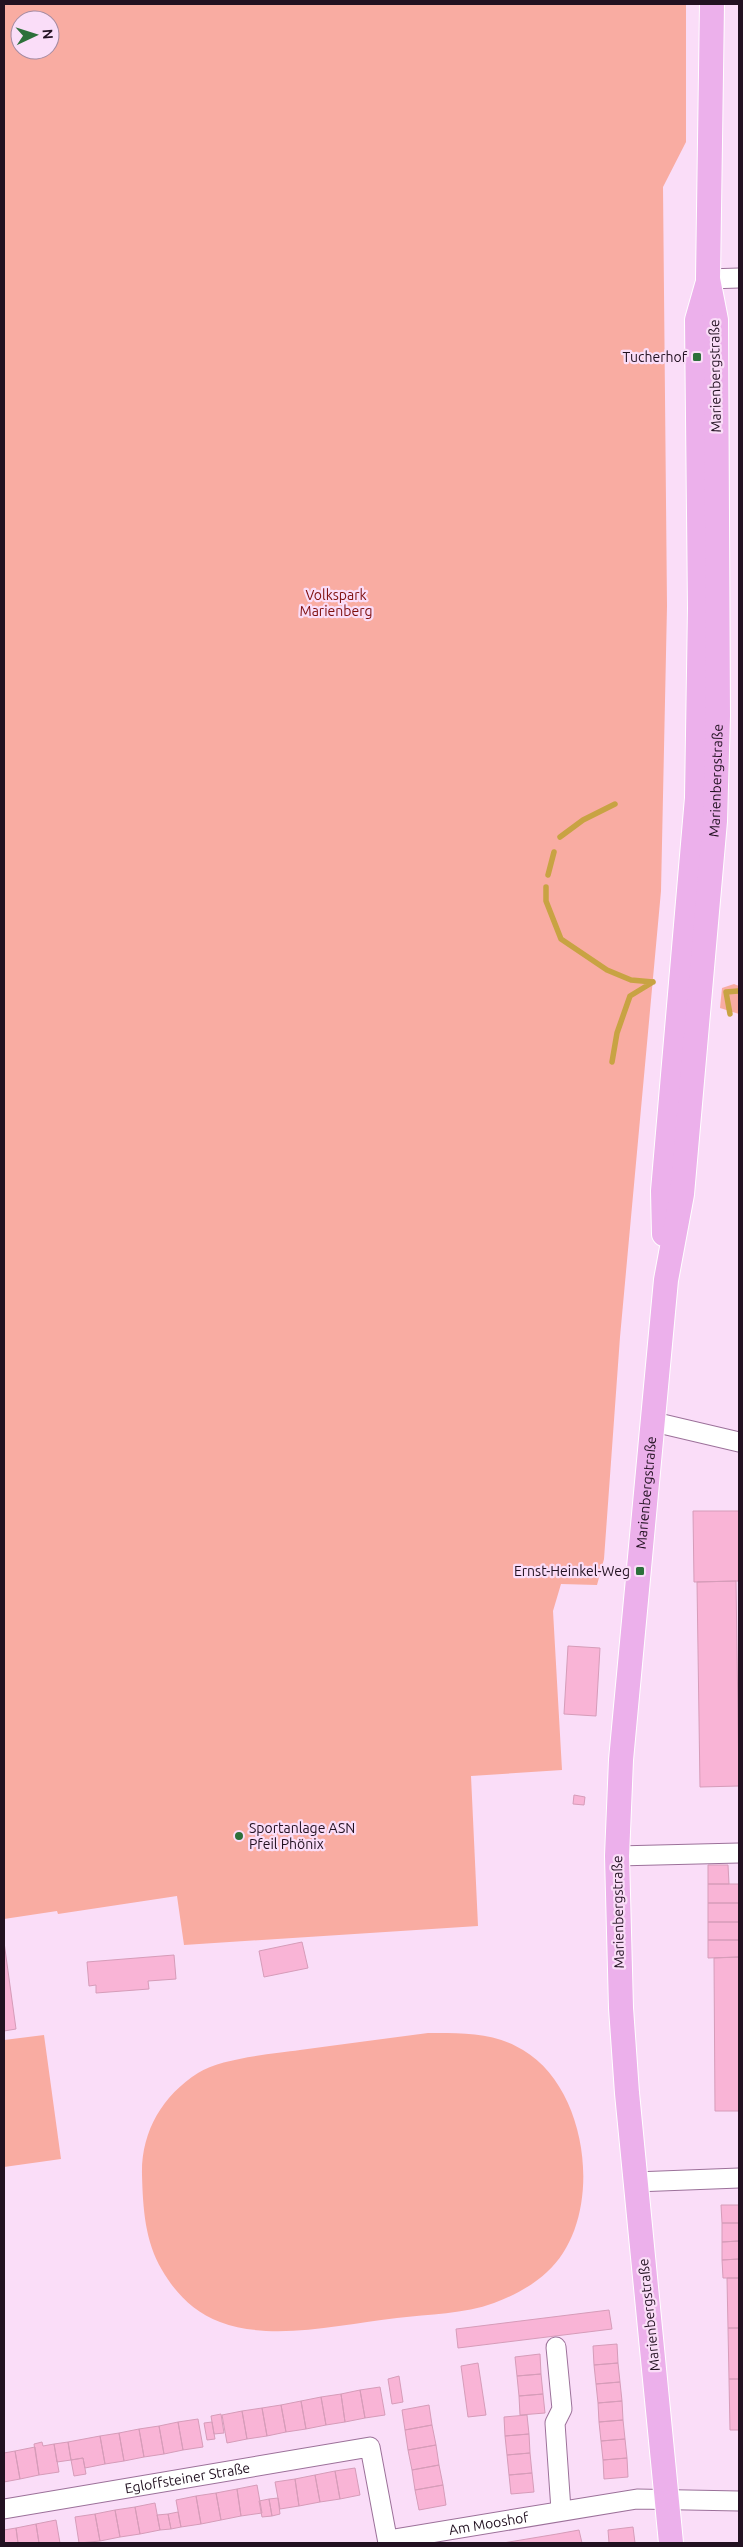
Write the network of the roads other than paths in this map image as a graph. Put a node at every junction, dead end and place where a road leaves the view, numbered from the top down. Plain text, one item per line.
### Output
1 (712, 4) edge
2 (739, 278) edge
3 (708, 279) junction
4 (699, 695) junction
5 (718, 716) junction
6 (666, 1280) junction
7 (654, 1422) junction
8 (739, 1442) edge
9 (739, 1854) edge
10 (617, 1856) junction
11 (739, 2178) edge
12 (636, 2182) junction
13 (556, 2347) dead end
14 (667, 2499) junction
15 (739, 2501) edge
16 (4, 2509) edge
17 (561, 2510) junction
18 (388, 2542) edge
19 (671, 2543) edge

1 - 3 main road, Marienbergstraße
2 - 3 street
3 - 4 main road, Marienbergstraße
3 - 5 main road, Marienbergstraße
4 - 5 main road
4 - 6 main road, Marienbergstraße
5 - 6 main road, Marienbergstraße
6 - 7 main road, Marienbergstraße
7 - 8 street
7 - 10 main road, Marienbergstraße
9 - 10 street
10 - 12 main road, Marienbergstraße
11 - 12 street
12 - 14 main road, Marienbergstraße
13 - 17 street
14 - 15 street, Am Mooshof
14 - 17 street, Am Mooshof
14 - 19 main road, Marienbergstraße
16 - 18 street, Egloffsteiner Straße
17 - 18 street, Am Mooshof

